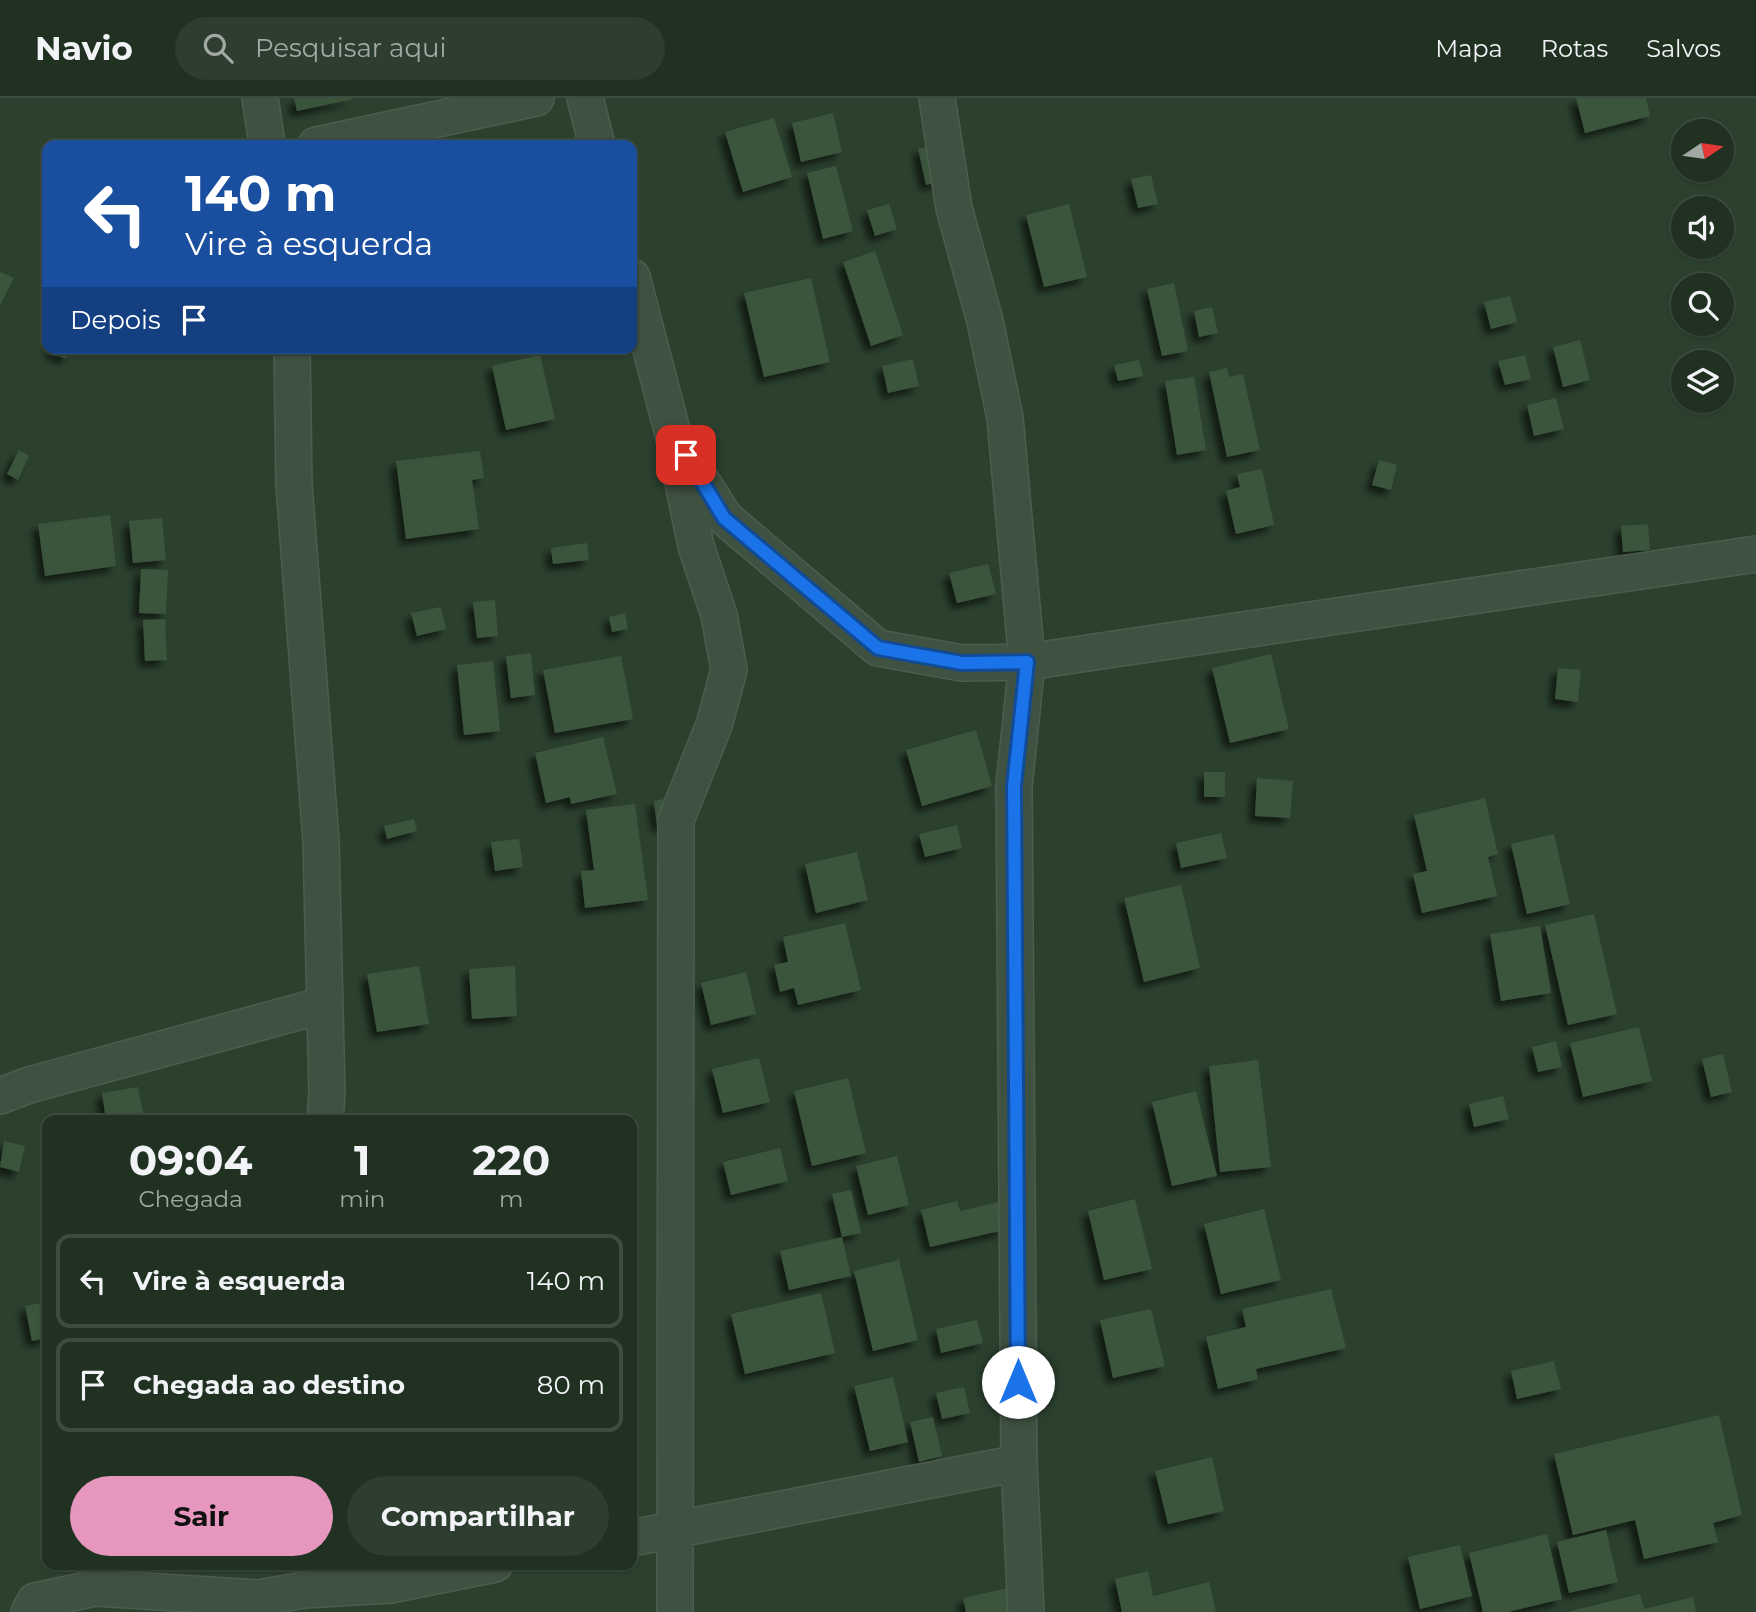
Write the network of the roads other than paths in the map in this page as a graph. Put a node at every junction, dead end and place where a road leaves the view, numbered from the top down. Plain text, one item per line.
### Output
1 (260, 98) edge
2 (537, 98) edge
3 (585, 98) edge
4 (937, 98) edge
5 (266, 140) edge
6 (340, 140) edge
7 (596, 140) edge
8 (637, 296) edge
9 (292, 354) edge
10 (673, 434) junction
11 (1756, 554) edge
12 (1027, 662) junction
13 (324, 1005) junction
14 (0, 1096) edge
15 (325, 1115) edge
16 (1019, 1463) junction
17 (676, 1530) junction
18 (637, 1537) edge
19 (465, 1570) edge
20 (304, 1589) edge
21 (29, 1612) edge
22 (675, 1612) edge
23 (1026, 1612) edge

1 - 5 street
2 - 6 street
3 - 7 street
4 - 12 street
8 - 10 street
9 - 13 street
10 - 12 street
10 - 17 street
11 - 12 street
12 - 16 street
13 - 14 street
13 - 15 street
16 - 17 street
16 - 23 street
17 - 18 street
17 - 22 street
19 - 20 street
20 - 21 street

